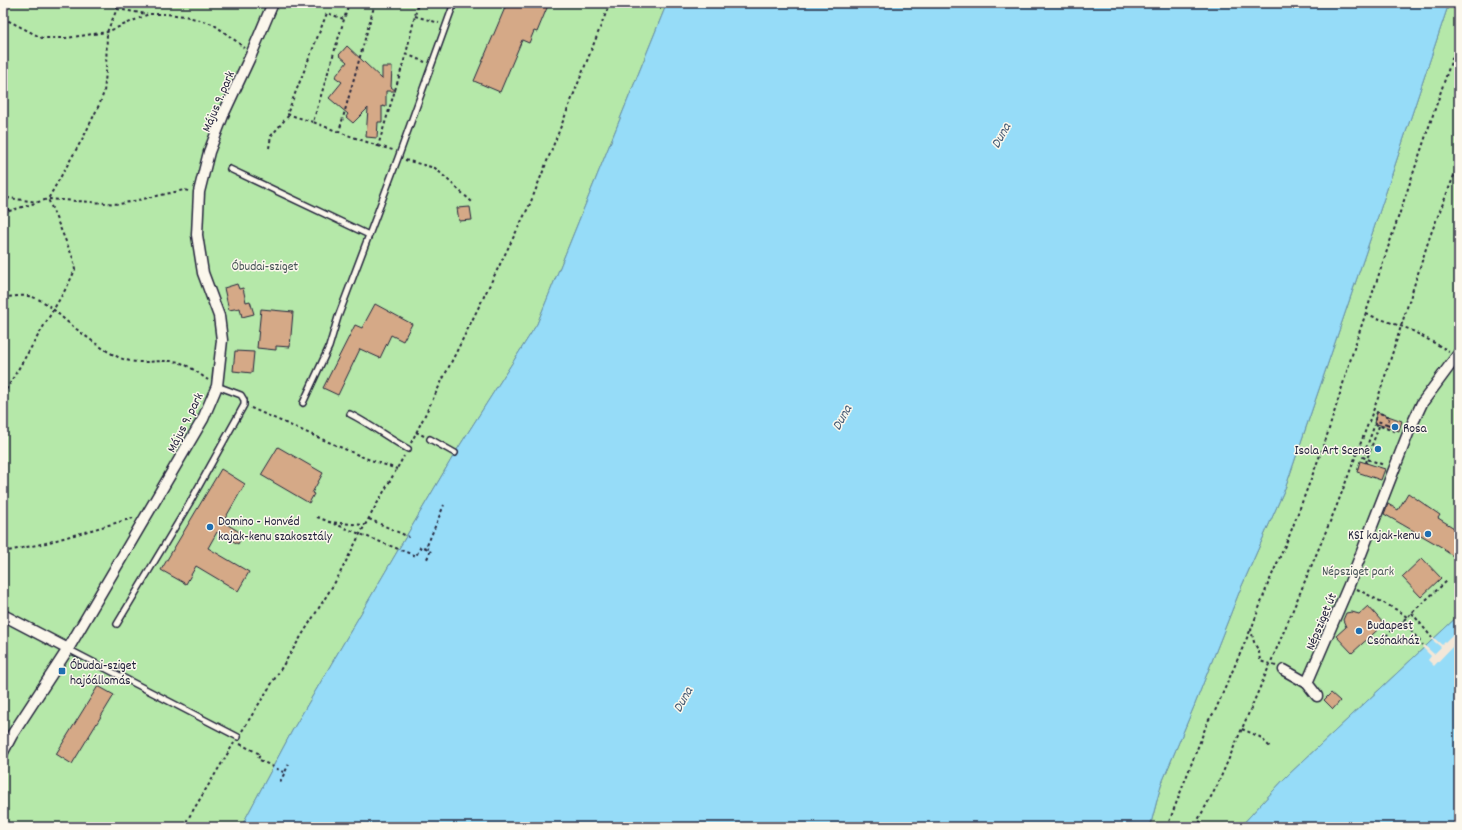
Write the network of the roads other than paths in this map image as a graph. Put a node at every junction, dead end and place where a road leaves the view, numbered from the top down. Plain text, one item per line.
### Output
1 (273, 3) edge
2 (454, 3) edge
3 (230, 169) dead end
4 (369, 235) junction
5 (1458, 354) edge
6 (217, 386) junction
7 (302, 403) dead end
8 (350, 414) dead end
9 (430, 439) dead end
10 (408, 449) road end
11 (455, 453) dead end
12 (3, 615) edge
13 (117, 624) dead end
14 (68, 649) junction
15 (1284, 670) dead end
16 (1307, 683) junction
17 (1317, 696) dead end
18 (238, 737) road end
19 (3, 752) edge

1 - 6 street, Május 9. park
2 - 4 lane
3 - 4 lane
4 - 7 lane
5 - 16 street, Népsziget út
6 - 13 lane
6 - 14 street, Május 9. park
8 - 10 lane
9 - 11 lane
12 - 14 street
14 - 18 lane
14 - 19 street, Május 9. park
15 - 16 street
16 - 17 street

